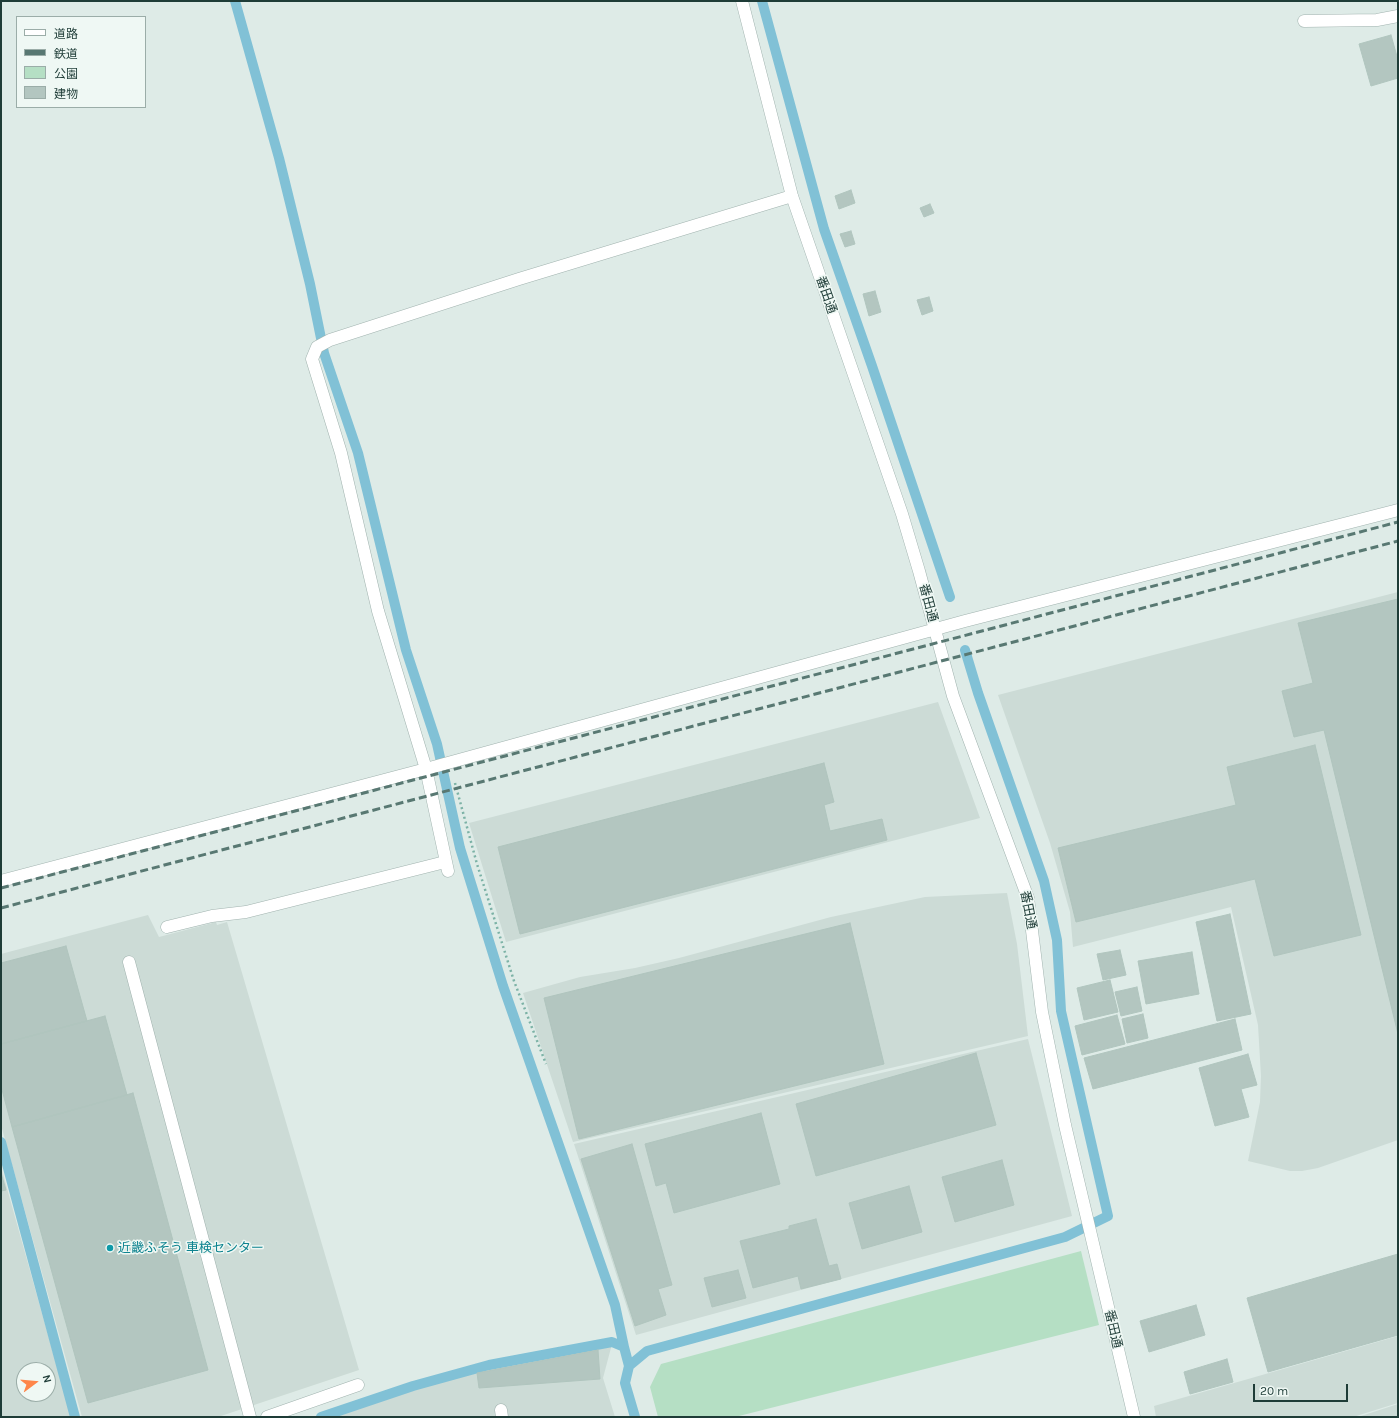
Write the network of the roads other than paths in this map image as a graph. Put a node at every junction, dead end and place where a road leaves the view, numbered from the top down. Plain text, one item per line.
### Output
1 (742, 1) edge
2 (1398, 16) edge
3 (1304, 20) dead end
4 (792, 196) junction
5 (1398, 510) edge
6 (934, 629) junction
7 (430, 767) junction
8 (1, 880) edge
9 (167, 927) dead end
10 (129, 962) dead end
11 (358, 1385) dead end
12 (250, 1417) edge
13 (267, 1417) edge
14 (1134, 1417) edge

1 - 4 street, 番田通
2 - 3 street
4 - 6 street, 番田通
4 - 7 street
5 - 6 street
6 - 7 street
6 - 14 street, 番田通
7 - 8 street
7 - 9 street
10 - 12 street
11 - 13 street

